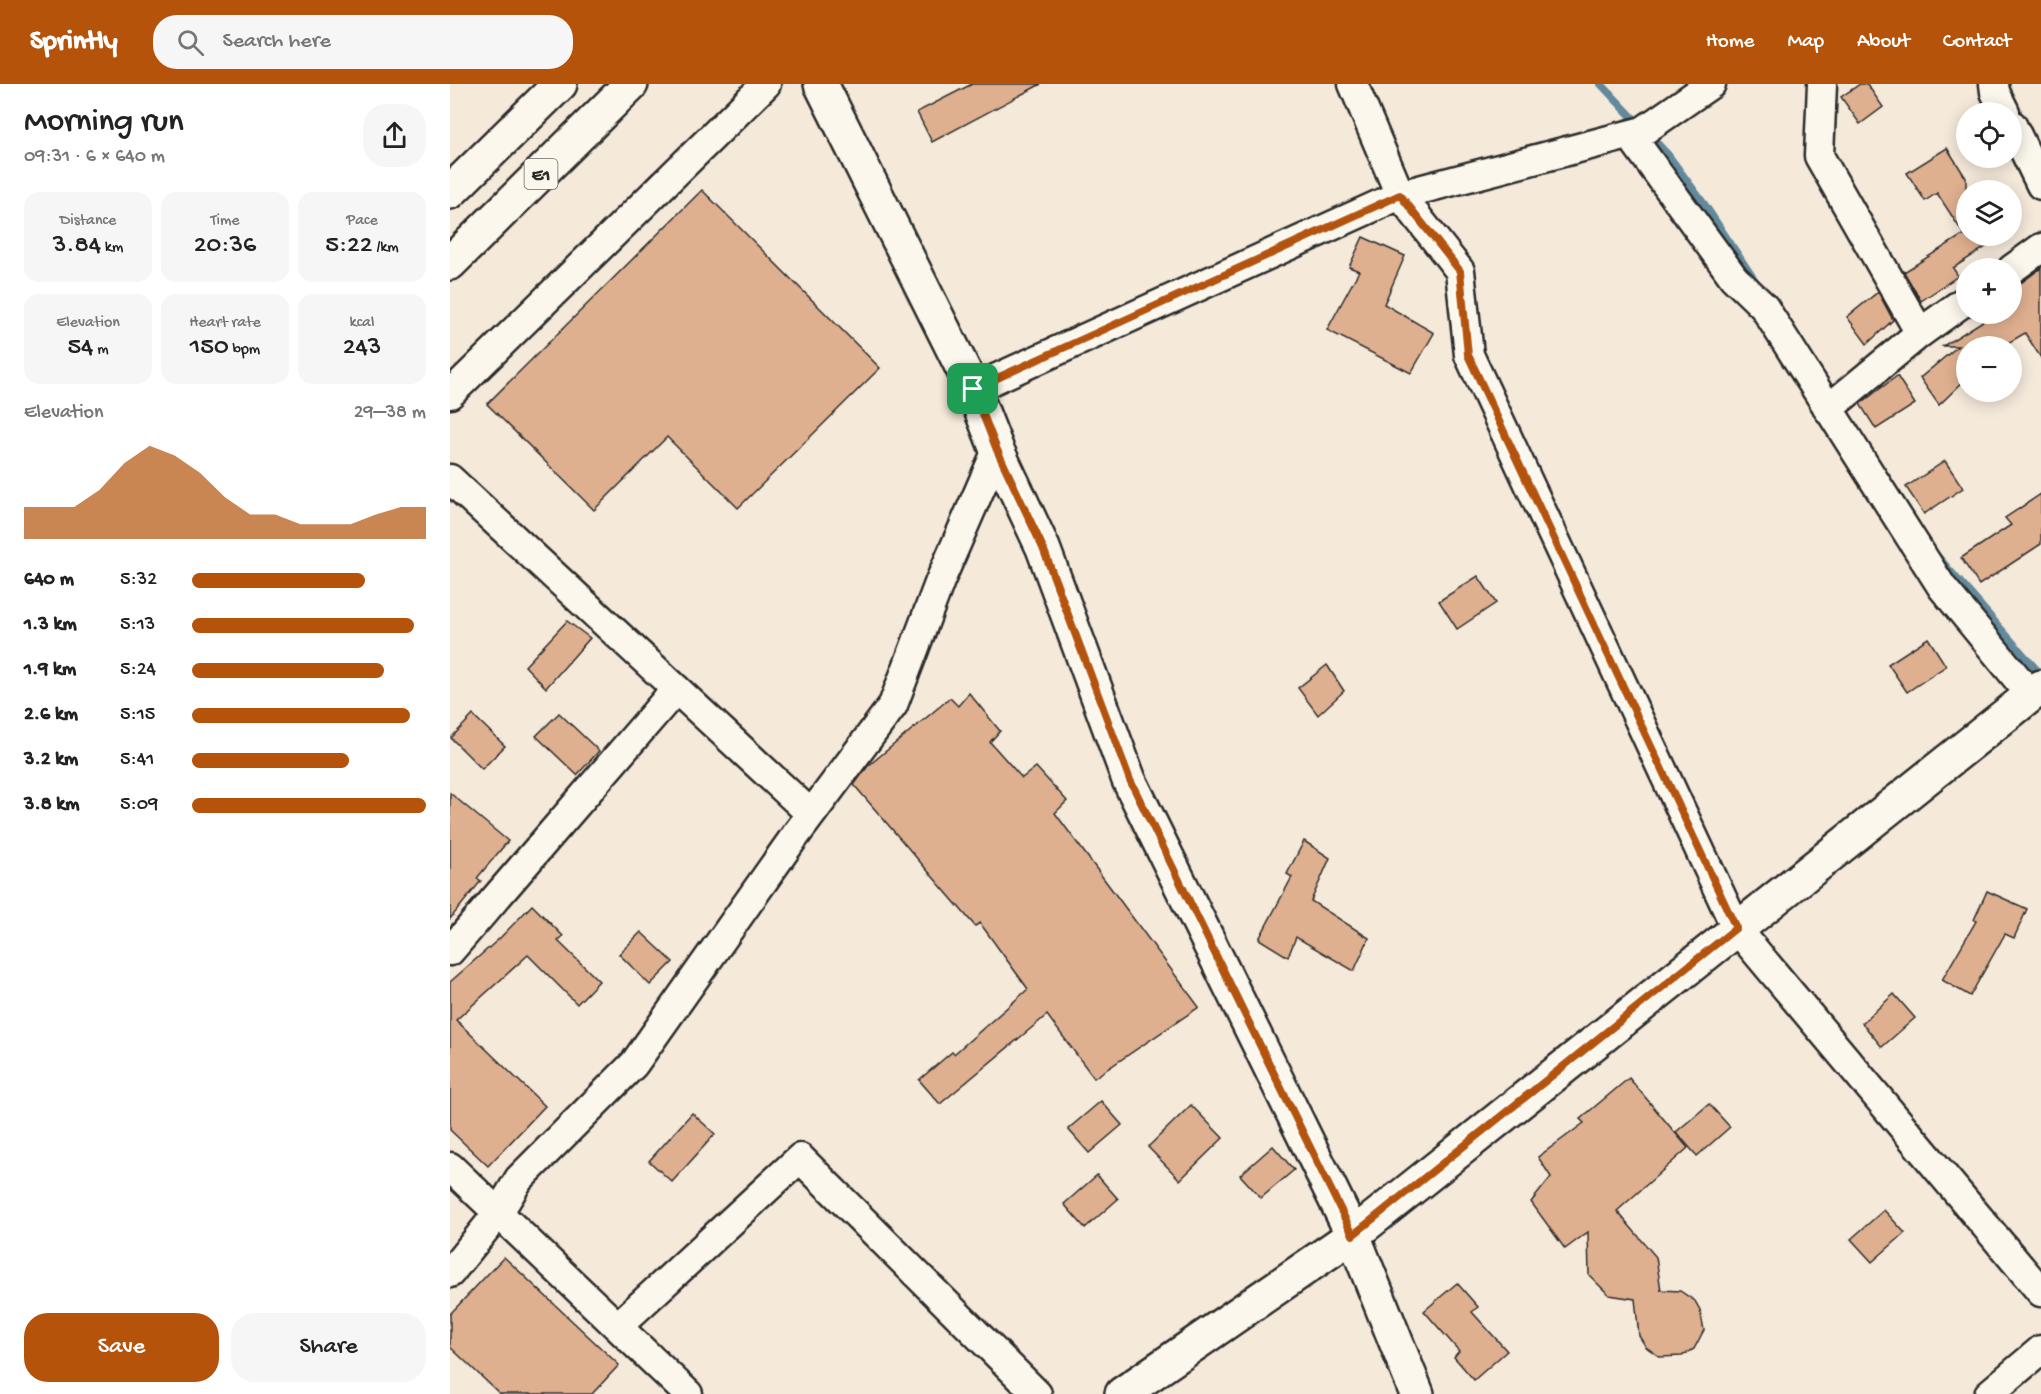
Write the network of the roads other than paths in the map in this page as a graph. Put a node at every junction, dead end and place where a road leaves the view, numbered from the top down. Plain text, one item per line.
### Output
1 (560, 84) edge
2 (631, 84) edge
3 (766, 84) edge
4 (821, 84) edge
5 (1353, 84) edge
6 (1711, 84) edge
7 (1822, 84) edge
8 (1994, 84) edge
9 (2000, 102) edge
10 (1644, 128) junction
11 (2022, 145) edge
12 (2041, 184) edge
13 (450, 192) edge
14 (1400, 195) junction
15 (2041, 248) edge
16 (2022, 262) edge
17 (450, 263) edge
18 (1956, 307) edge
19 (1920, 333) junction
20 (973, 389) junction
21 (450, 394) edge
22 (1836, 403) junction
23 (997, 450) junction
24 (450, 479) edge
25 (676, 689) junction
26 (2035, 692) edge
27 (811, 814) junction
28 (1736, 928) junction
29 (450, 951) edge
30 (450, 1167) edge
31 (499, 1212) junction
32 (1353, 1235) junction
33 (450, 1273) edge
34 (2041, 1293) edge
35 (618, 1326) junction
36 (2041, 1350) edge
37 (688, 1394) edge
38 (1037, 1394) edge
39 (1122, 1394) edge
40 (1417, 1394) edge
41 (1989, 1394) edge

1 - 13 main road, E1
2 - 17 main road, E1
3 - 21 street
4 - 20 main road
5 - 14 street
6 - 10 street
7 - 19 street
8 - 9 street
10 - 14 street
10 - 22 street
11 - 12 street
14 - 20 street
14 - 28 street
15 - 16 street
18 - 19 street
19 - 22 street
20 - 23 main road
22 - 26 street
23 - 27 street
23 - 32 main road
24 - 25 street
25 - 27 street
25 - 29 street
26 - 28 main road
27 - 31 street
28 - 32 main road
28 - 34 street
30 - 31 street
31 - 33 street
31 - 35 street
32 - 39 main road
32 - 40 main road
35 - 37 street
35 - 38 street
36 - 41 street

